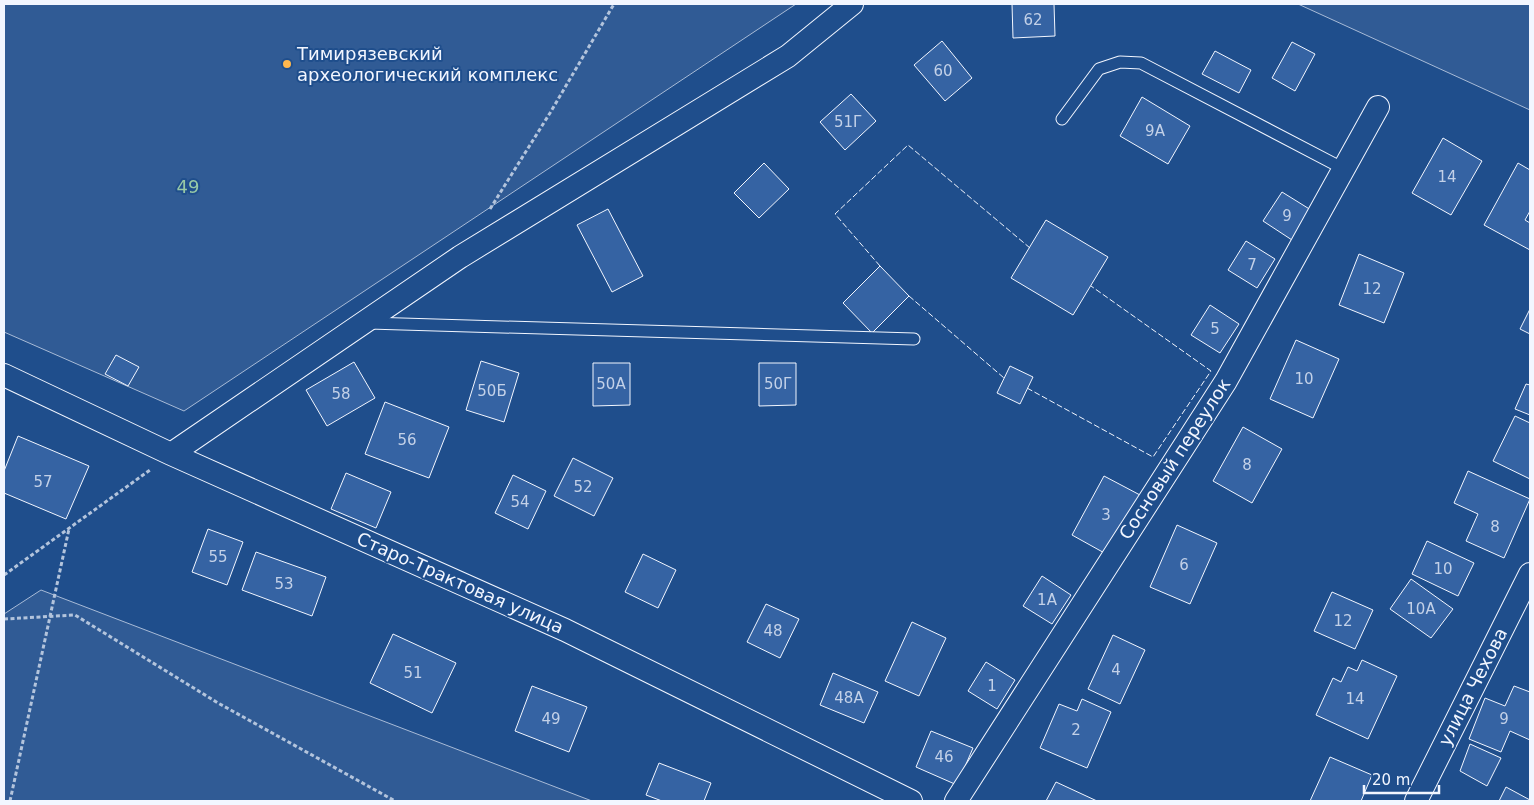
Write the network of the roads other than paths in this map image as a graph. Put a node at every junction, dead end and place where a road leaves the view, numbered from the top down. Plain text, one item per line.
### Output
1 (852, 4) edge
2 (1378, 108) dead end
3 (1062, 119) dead end
4 (1344, 169) junction
5 (365, 323) junction
6 (914, 339) dead end
7 (4, 375) edge
8 (171, 454) junction
9 (1530, 574) edge
10 (911, 801) edge
11 (956, 801) edge
12 (1416, 801) edge

1 - 5 street
2 - 4 street, Сосновый переулок
3 - 4 lane
4 - 11 street, Сосновый переулок
5 - 6 lane
5 - 8 street
7 - 8 street, Старо-Трактовая улица
8 - 10 street, Старо-Трактовая улица
9 - 12 street, улица Чехова

